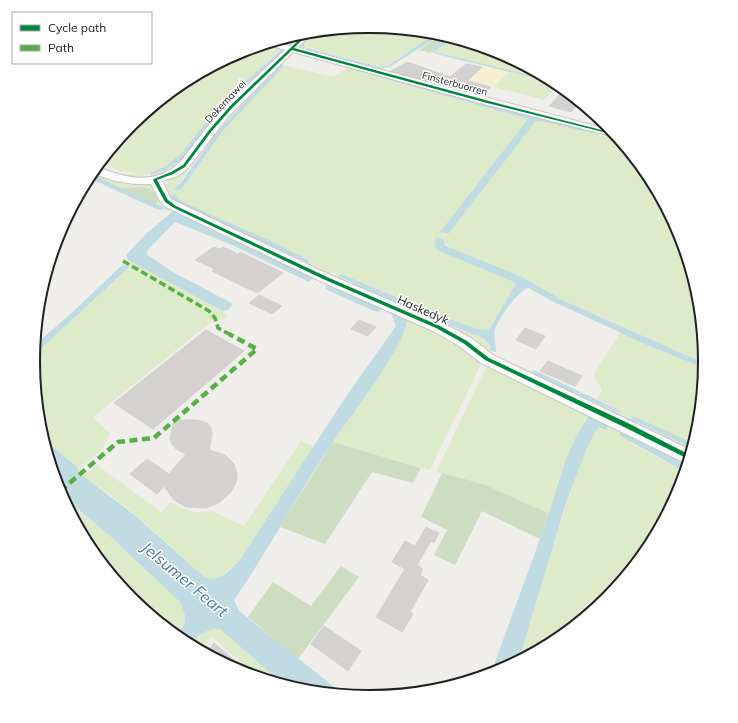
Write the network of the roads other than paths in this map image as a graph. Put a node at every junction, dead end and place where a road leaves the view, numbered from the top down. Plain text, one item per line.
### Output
1 (302, 40) edge
2 (279, 45) edge
3 (293, 49) junction
4 (603, 131) edge
5 (101, 172) edge
6 (155, 180) junction
7 (684, 454) edge

1 - 3 street, Dekemawei
2 - 3 street, Finsterbuorren
3 - 4 street, Finsterbuorren
3 - 6 street, Dekemawei
5 - 6 street
6 - 7 street, Haskedyk

